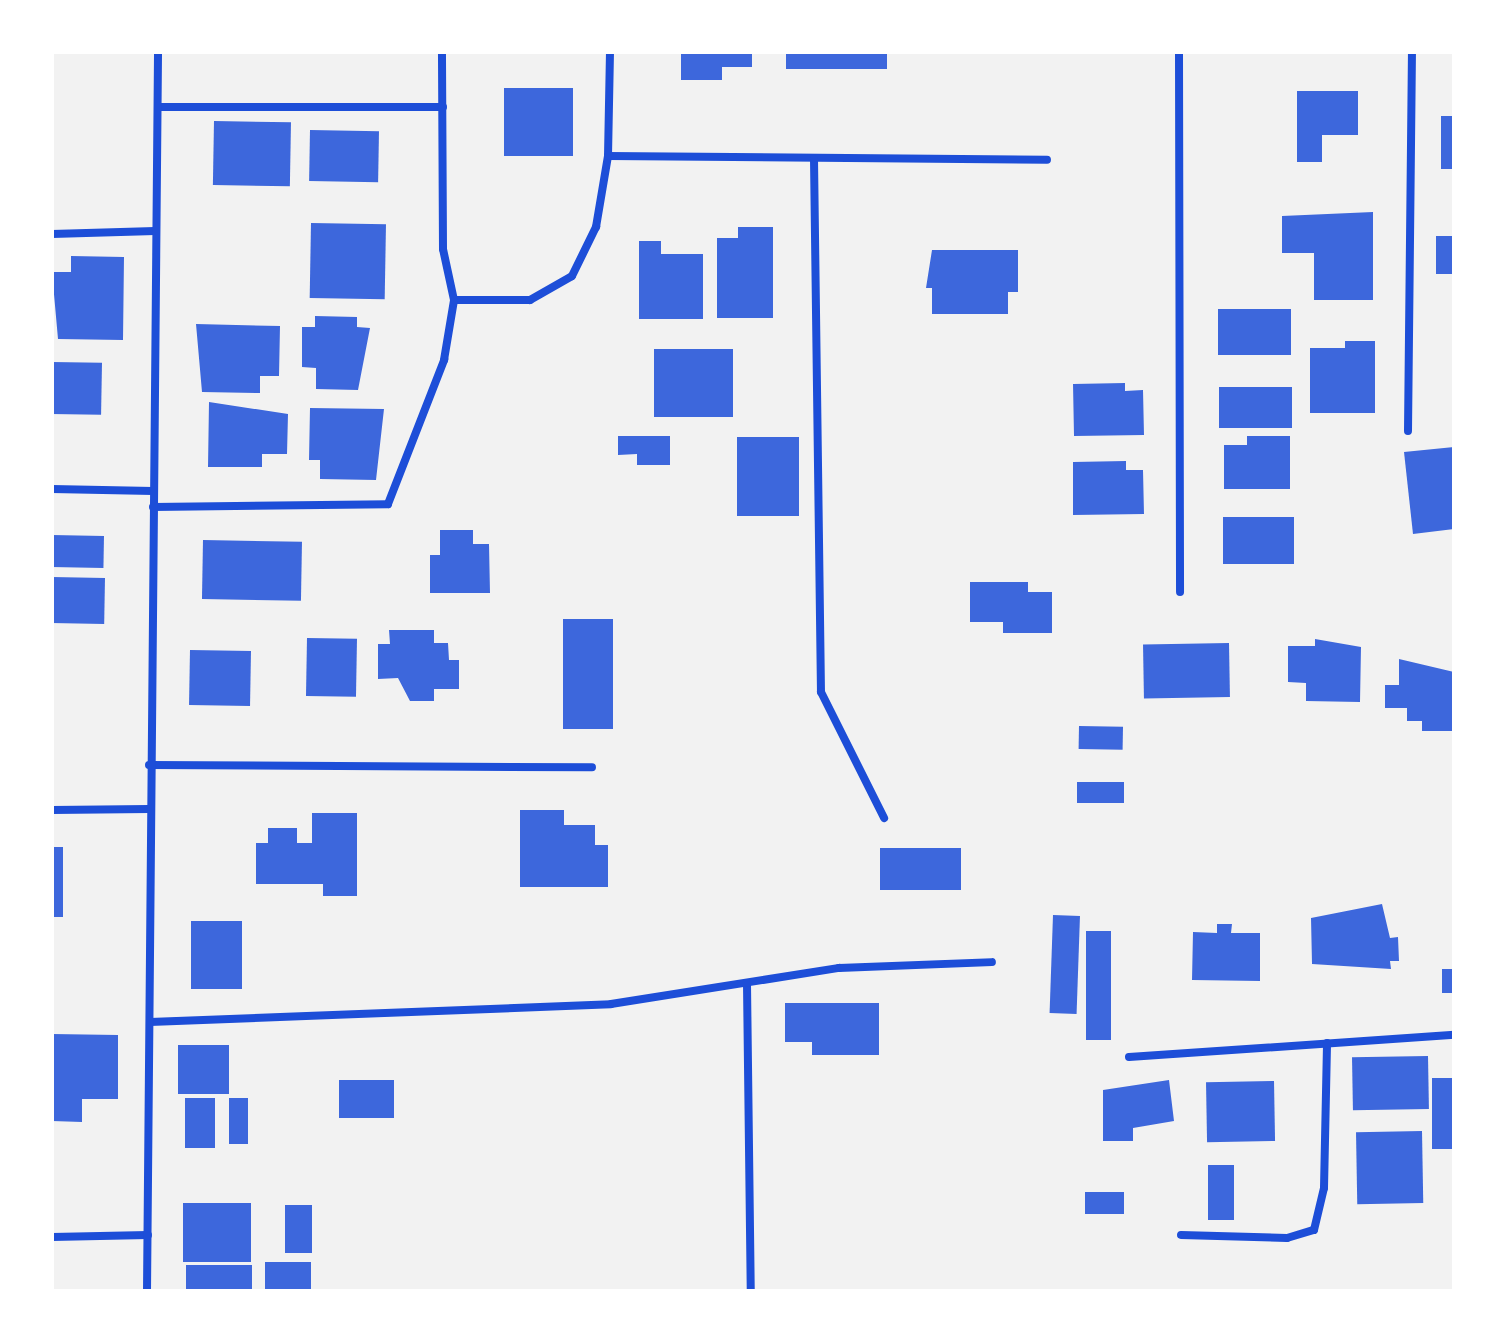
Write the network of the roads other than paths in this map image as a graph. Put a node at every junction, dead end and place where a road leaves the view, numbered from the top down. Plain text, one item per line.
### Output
1 (158, 52) edge
2 (442, 52) edge
3 (610, 52) edge
4 (1179, 52) edge
5 (1412, 52) edge
6 (158, 107) junction
7 (443, 107) junction
8 (608, 156) junction
9 (814, 159) junction
10 (1047, 160) dead end
11 (155, 231) junction
12 (52, 234) edge
13 (454, 300) junction
14 (1408, 431) dead end
15 (52, 489) edge
16 (153, 491) junction
17 (153, 507) junction
18 (1180, 592) dead end
19 (149, 765) junction
20 (592, 767) dead end
21 (149, 809) junction
22 (52, 810) edge
23 (884, 818) dead end
24 (992, 962) dead end
25 (747, 984) junction
26 (150, 1022) junction
27 (1454, 1035) edge
28 (1327, 1043) junction
29 (1129, 1057) dead end
30 (148, 1235) junction
31 (1181, 1235) dead end
32 (52, 1237) edge
33 (147, 1291) edge
34 (751, 1291) edge

1 - 6 street
2 - 7 street
3 - 8 street
4 - 18 street
5 - 14 street
6 - 7 street
6 - 11 street
7 - 13 street
8 - 9 street
8 - 13 street
9 - 10 street
9 - 23 street
11 - 12 street
11 - 16 street
13 - 17 street
15 - 16 street
16 - 17 street
17 - 19 street
19 - 20 street
19 - 21 street
21 - 22 street
21 - 26 street
24 - 25 street
25 - 26 street
25 - 34 street
26 - 30 street
27 - 28 street
28 - 29 street
28 - 31 street
30 - 32 street
30 - 33 street

